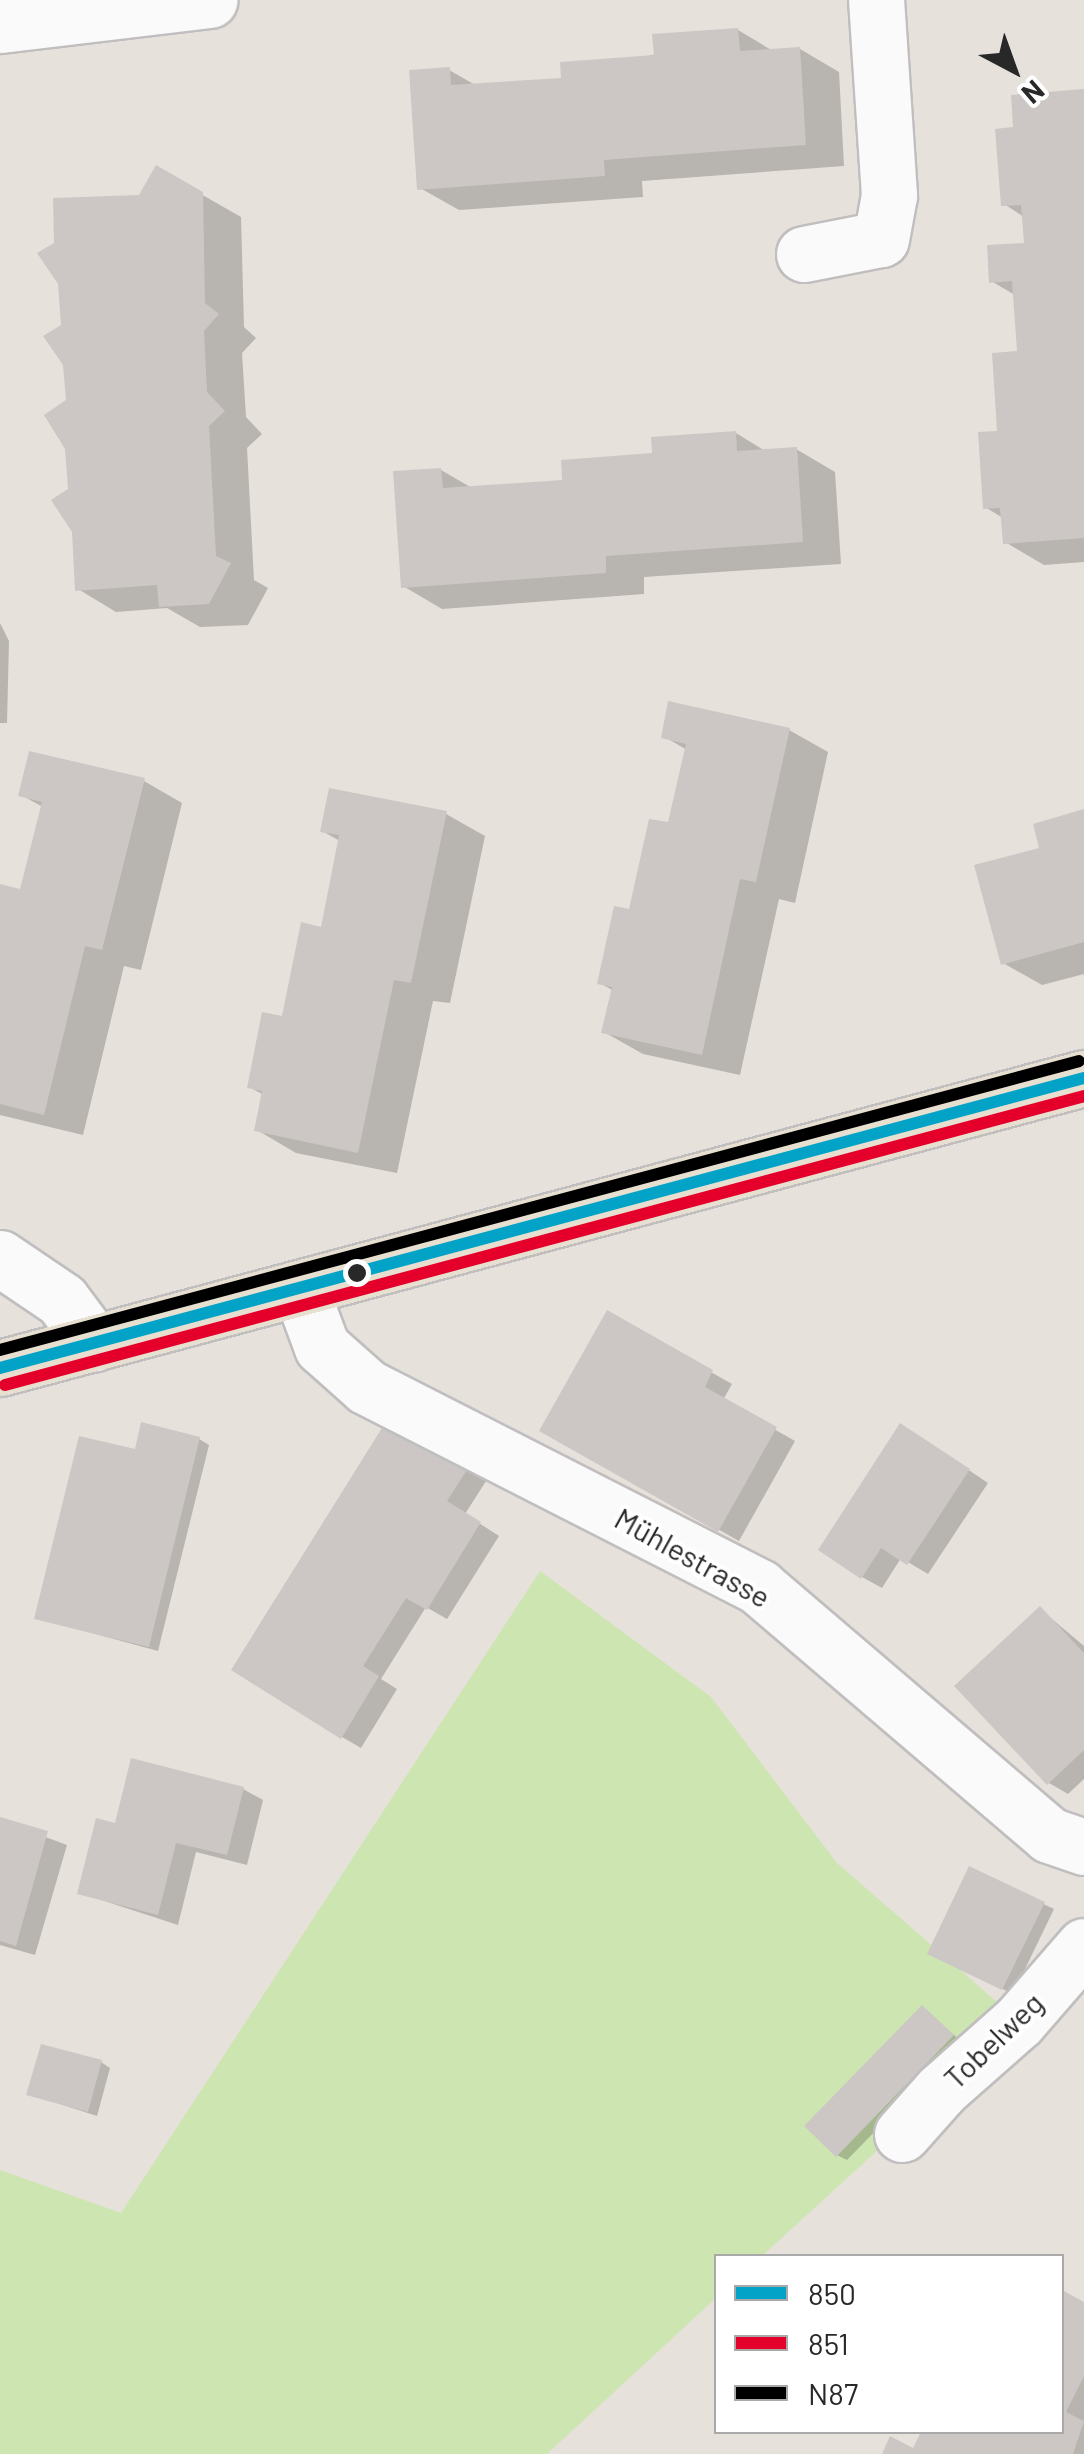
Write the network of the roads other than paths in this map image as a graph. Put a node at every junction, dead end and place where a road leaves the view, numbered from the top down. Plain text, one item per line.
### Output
1 (210, 0) edge
2 (876, 0) edge
3 (0, 25) edge
4 (804, 254) dead end
5 (1084, 1078) edge
6 (0, 1258) edge
7 (300, 1288) junction
8 (94, 1343) junction
9 (0, 1368) edge
10 (1084, 1847) edge
11 (1084, 1946) edge
12 (902, 2134) dead end

1 - 3 street
2 - 4 street
5 - 7 main road
6 - 8 street
7 - 8 main road
7 - 10 street, Mühlestrasse
8 - 9 main road
11 - 12 street, Tobelweg

